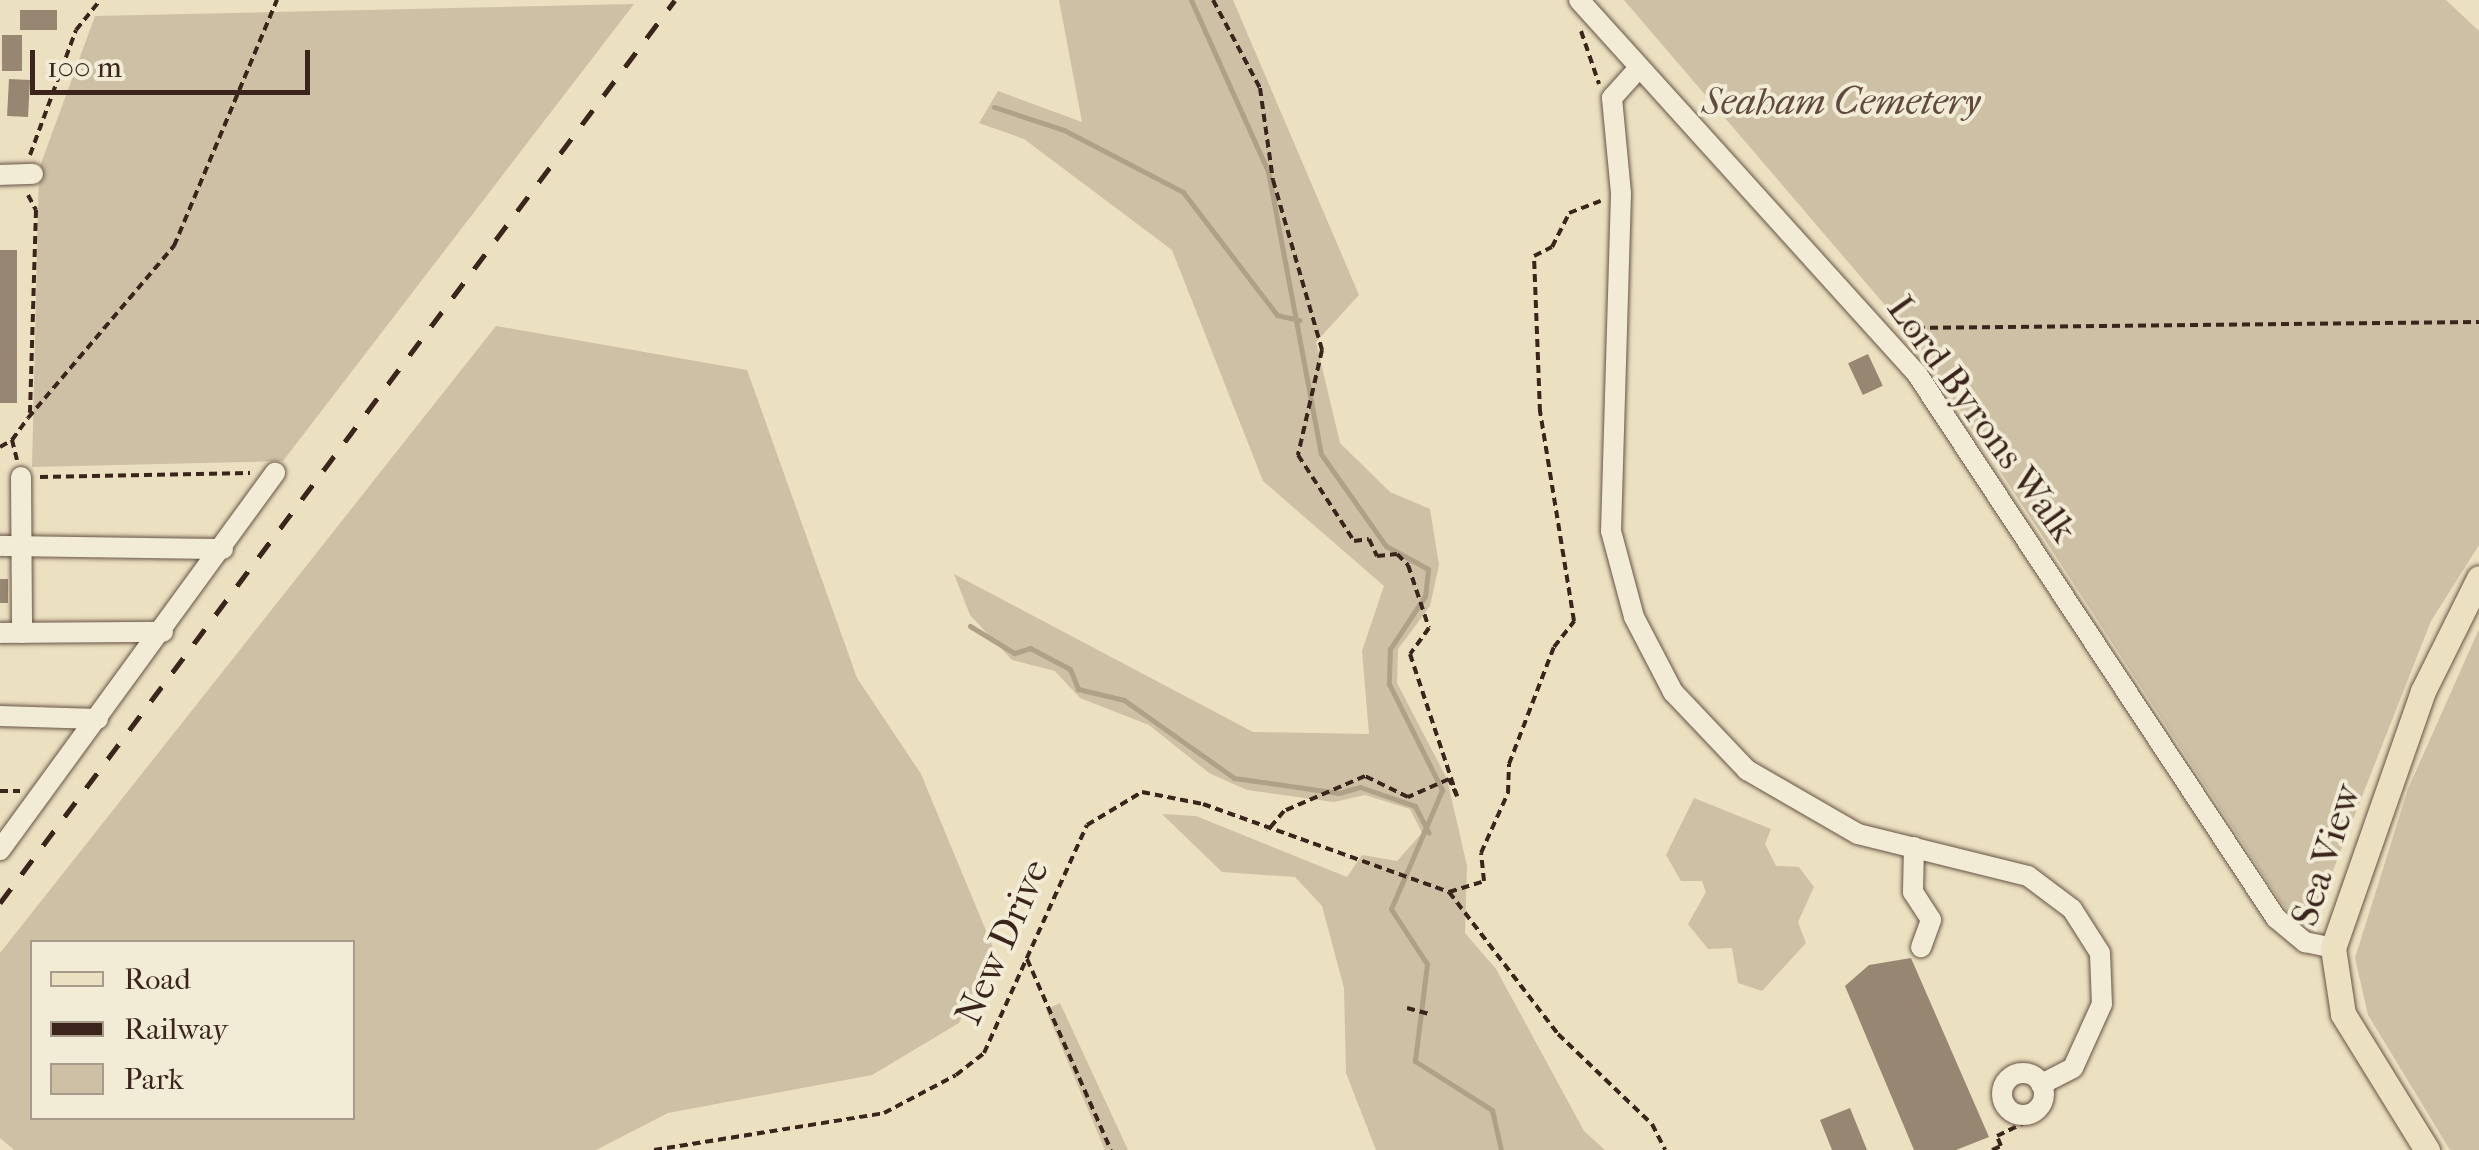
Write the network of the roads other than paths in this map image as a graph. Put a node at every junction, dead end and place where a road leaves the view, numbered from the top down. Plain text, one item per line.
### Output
1 (1582, 4) edge
2 (1638, 69) junction
3 (276, 473) road end
4 (21, 477) road end
5 (0, 546) edge
6 (22, 546) junction
7 (223, 549) junction
8 (2479, 578) edge
9 (163, 632) junction
10 (0, 633) edge
11 (22, 633) junction
12 (0, 716) edge
13 (98, 719) junction
14 (1914, 847) junction
15 (0, 850) edge
16 (1921, 947) dead end
17 (2333, 948) junction
18 (2041, 1084) junction
19 (2427, 1150) edge

1 - 2 street, Lord Byrons Walk
2 - 14 street
2 - 17 street, Lord Byrons Walk
3 - 7 street
4 - 6 street
5 - 6 street
6 - 7 street
6 - 11 street
7 - 9 street
8 - 17 main road, Sea View
9 - 11 street
9 - 13 street
10 - 11 street
12 - 13 street
13 - 15 street
14 - 16 street
14 - 18 street
17 - 19 main road, Sea View
18 - 18 street

